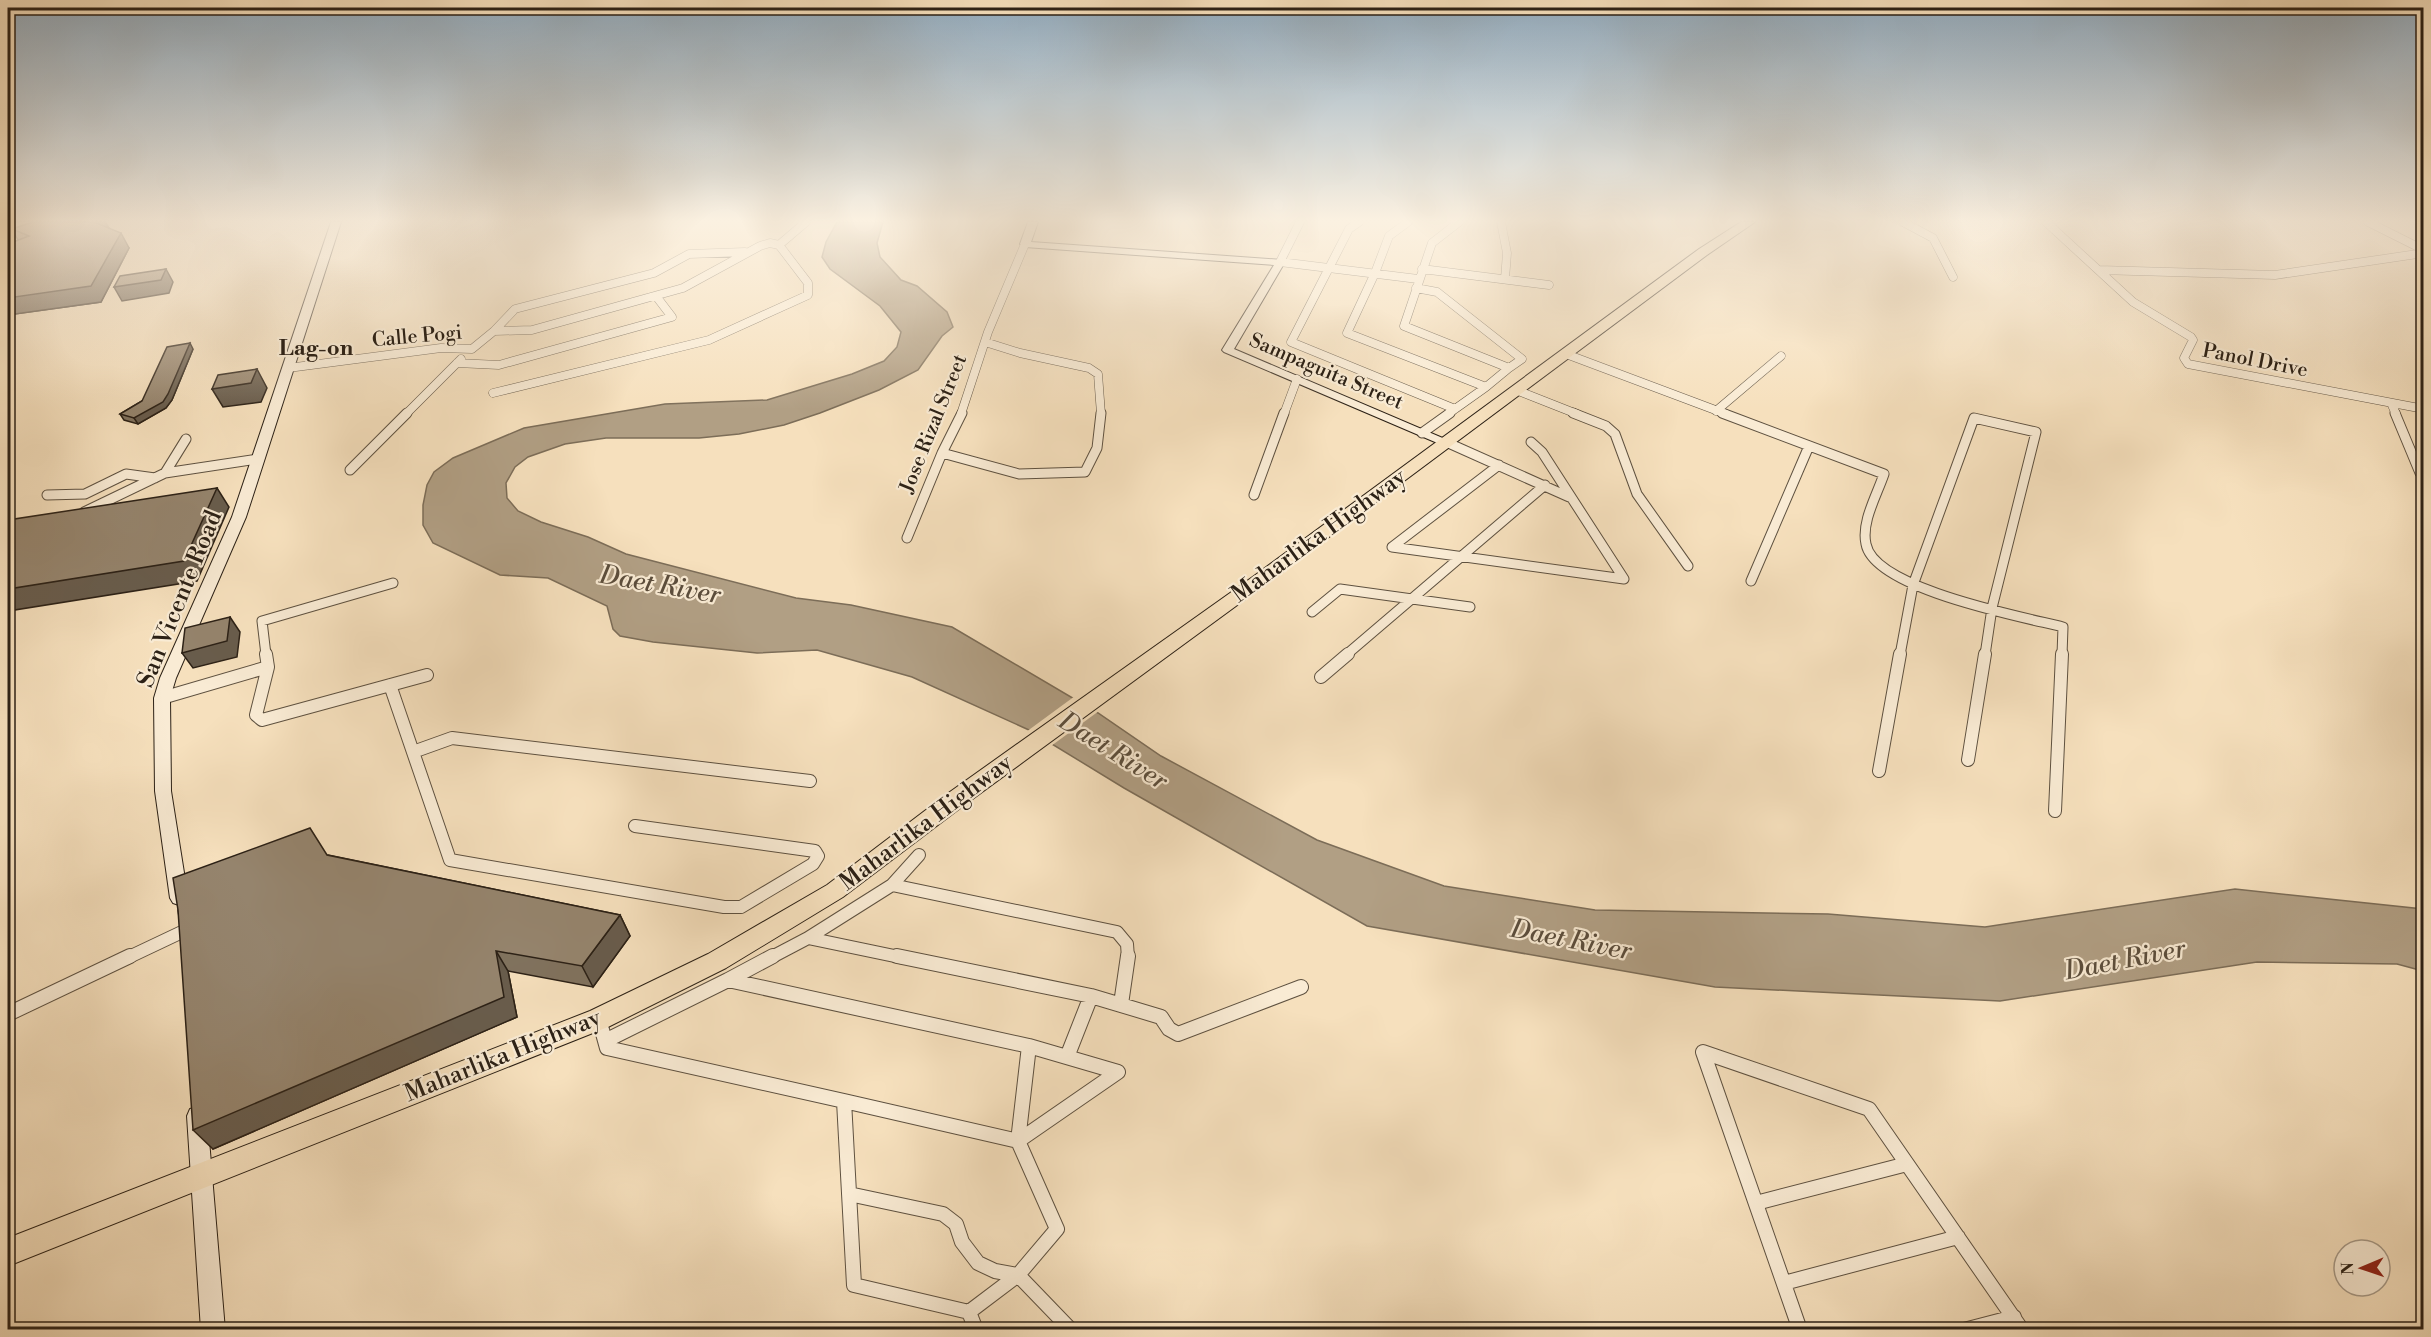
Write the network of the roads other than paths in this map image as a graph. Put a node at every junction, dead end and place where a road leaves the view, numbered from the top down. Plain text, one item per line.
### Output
1 (315, 284) edge
2 (610, 284) edge
3 (690, 284) edge
4 (808, 284) edge
5 (1009, 284) edge
6 (1267, 284) edge
7 (1321, 284) edge
8 (1370, 284) edge
9 (1417, 284) edge
10 (1418, 284) edge
11 (1545, 284) edge
12 (1660, 284) edge
13 (2114, 284) edge
14 (1549, 285) dead end
15 (656, 296) junction
16 (494, 331) junction
17 (985, 342) junction
18 (472, 349) junction
19 (1566, 354) junction
20 (1781, 356) dead end
21 (457, 363) junction
22 (288, 368) junction
23 (1509, 368) junction
24 (1297, 379) junction
25 (1486, 387) junction
26 (1516, 390) junction
27 (493, 393) dead end
28 (2391, 404) junction
29 (1455, 409) junction
30 (2424, 409) edge
31 (1716, 411) junction
32 (1422, 433) junction
33 (186, 439) dead end
34 (1446, 442) junction
35 (1531, 442) dead end
36 (1809, 446) junction
37 (942, 453) junction
38 (258, 459) junction
39 (1499, 465) junction
40 (350, 470) dead end
41 (165, 473) junction
42 (2420, 473) dead end
43 (155, 478) junction
44 (1545, 485) junction
45 (47, 495) dead end
46 (1254, 495) dead end
47 (1569, 497) junction
48 (71, 519) edge
49 (907, 538) dead end
50 (1460, 558) junction
51 (1688, 566) dead end
52 (1751, 581) dead end
53 (393, 583) dead end
54 (1912, 585) junction
55 (1410, 600) junction
56 (1470, 607) dead end
57 (1992, 608) junction
58 (1312, 612) dead end
59 (268, 667) junction
60 (427, 675) dead end
61 (1321, 676) dead end
62 (390, 685) junction
63 (162, 698) junction
64 (413, 752) junction
65 (1968, 760) dead end
66 (1879, 771) dead end
67 (810, 782) dead end
68 (2055, 811) dead end
69 (635, 826) dead end
70 (919, 855) dead end
71 (892, 885) junction
72 (182, 920) junction
73 (808, 938) junction
74 (186, 952) edge
75 (728, 980) junction
76 (1301, 987) dead end
77 (1091, 996) junction
78 (1121, 1004) junction
79 (8, 1014) edge
80 (603, 1030) junction
81 (1029, 1046) junction
82 (1067, 1057) junction
83 (195, 1096) edge
84 (844, 1101) junction
85 (1018, 1141) junction
86 (1907, 1164) junction
87 (201, 1176) junction
88 (849, 1194) junction
89 (1756, 1203) junction
90 (1958, 1237) junction
91 (8, 1252) edge
92 (1018, 1275) junction
93 (1784, 1283) junction
94 (969, 1312) junction
95 (2018, 1323) edge
96 (213, 1329) edge
97 (976, 1329) edge
98 (1071, 1329) edge
99 (1800, 1329) edge
100 (1964, 1329) edge

1 - 22 main road, San Vicente Road
2 - 16 street
3 - 15 street, Calle Pogi
4 - 27 street
5 - 17 street, Jose Rizal Street
6 - 24 main road, Sampaguita Street
7 - 29 street
8 - 25 street
9 - 23 street
10 - 23 street
11 - 14 street
12 - 19 highway, Maharlika Highway
13 - 28 street, Panol Drive
15 - 16 street, Calle Pogi
15 - 21 street
16 - 18 street, Calle Pogi
17 - 37 street, Jose Rizal Street
17 - 37 street
18 - 21 street
18 - 22 street, Calle Pogi
19 - 26 highway, Maharlika Highway
19 - 31 street
20 - 31 street
21 - 40 street
22 - 38 main road, San Vicente Road
23 - 25 street
24 - 32 main road, Sampaguita Street
24 - 46 street
25 - 29 street
26 - 34 highway, Maharlika Highway
26 - 51 street
28 - 30 street, Panol Drive
28 - 42 street
29 - 32 street
31 - 36 street
32 - 34 main road, Sampaguita Street
33 - 41 street
34 - 39 street
34 - 80 highway, Maharlika Highway
35 - 47 street
36 - 52 street
36 - 54 street
37 - 49 street, Jose Rizal Street
38 - 41 street
38 - 63 main road, San Vicente Road
39 - 44 street
39 - 50 street
41 - 43 street
43 - 45 street
43 - 48 street
44 - 47 street
44 - 50 street
47 - 50 street
50 - 55 street
53 - 59 street
54 - 57 street
54 - 57 street
54 - 66 street
55 - 56 street
55 - 58 street
55 - 61 street
57 - 65 street
57 - 68 street
59 - 62 street
59 - 63 street
60 - 62 street
62 - 64 street
63 - 72 main road, San Vicente Road
64 - 67 street
64 - 69 street
70 - 71 street
71 - 73 street
71 - 78 street
72 - 74 main road, San Vicente Road
72 - 79 street
73 - 75 street
73 - 77 street
75 - 80 street
75 - 81 street
76 - 78 street
77 - 78 street
77 - 82 street
80 - 84 street
80 - 87 highway, Maharlika Highway
81 - 82 street
81 - 85 street
82 - 85 street
83 - 87 main road
84 - 85 street
84 - 88 street
85 - 92 street
86 - 89 street
86 - 89 street
86 - 90 street
87 - 91 highway, Maharlika Highway
87 - 96 main road
88 - 92 street
88 - 94 street
89 - 93 street
90 - 93 street
90 - 95 street
92 - 94 street
92 - 98 street
93 - 99 street
94 - 97 street
95 - 100 street

